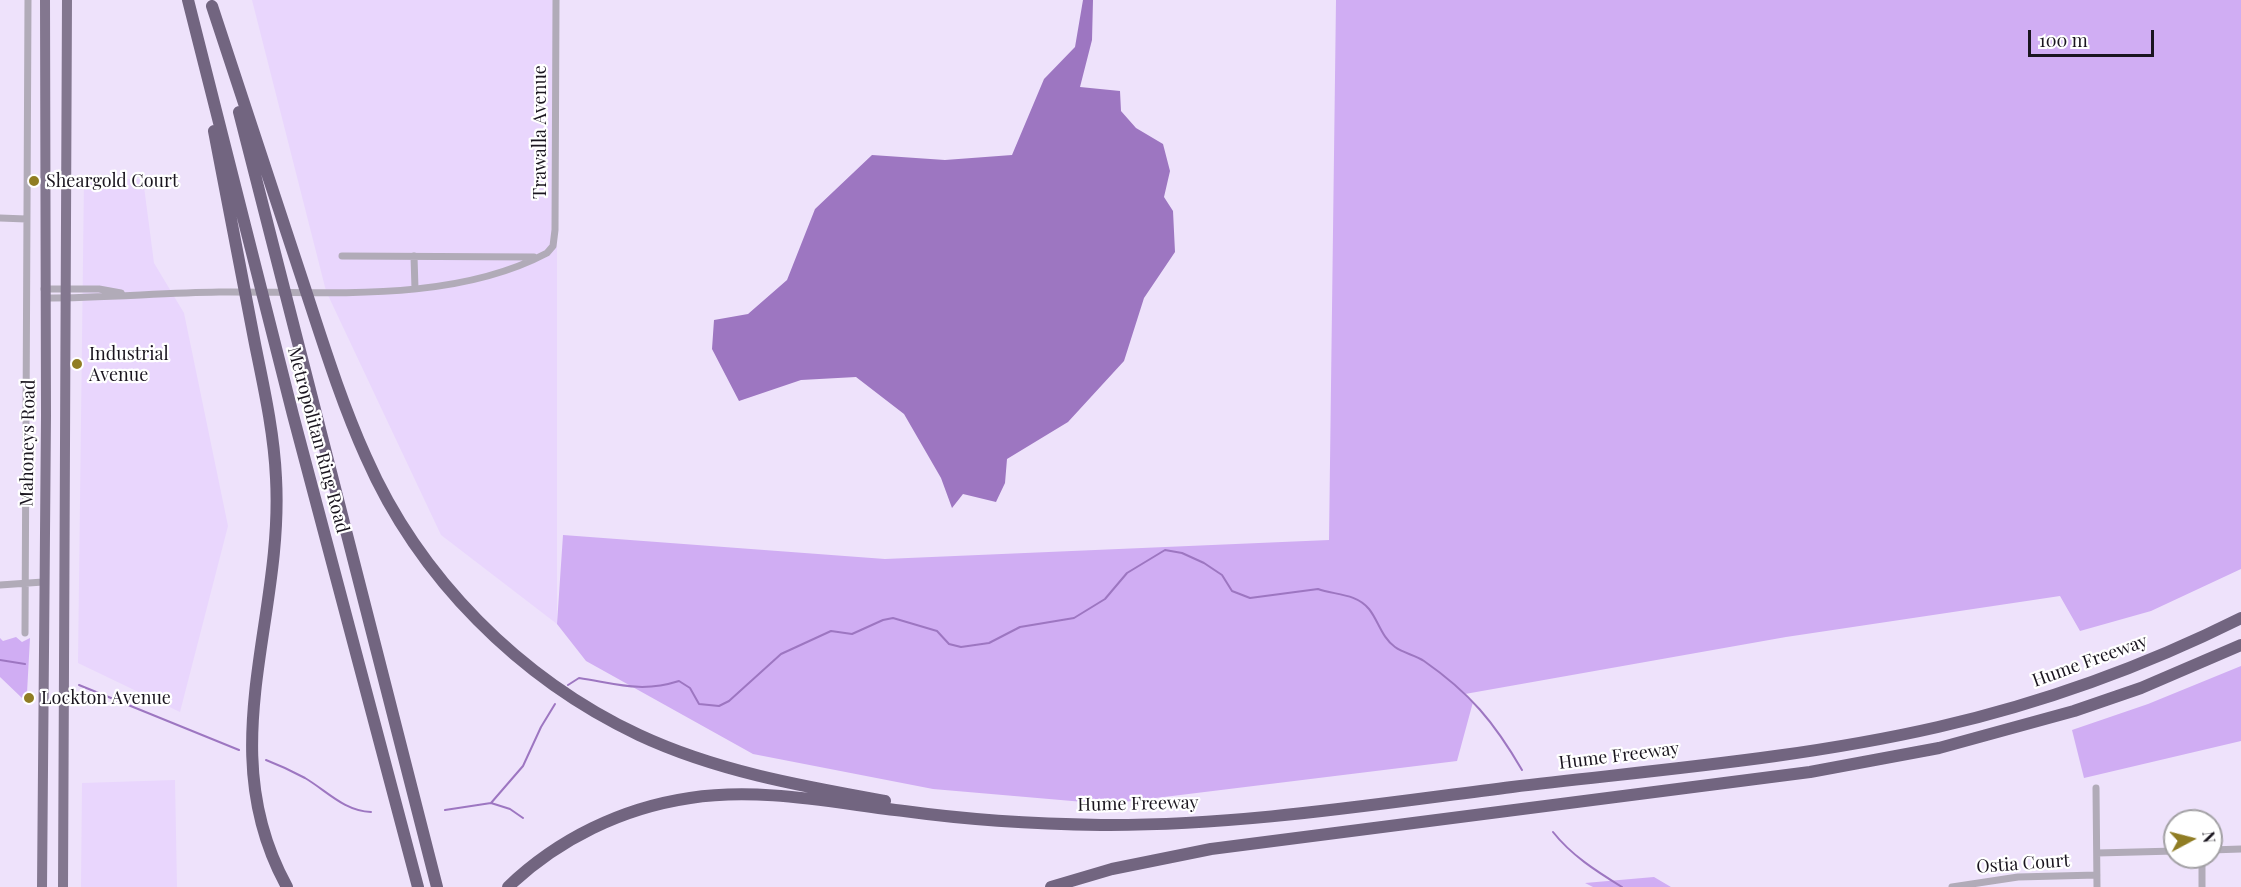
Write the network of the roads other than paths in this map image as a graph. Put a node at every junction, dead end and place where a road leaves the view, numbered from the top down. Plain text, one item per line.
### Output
1 (28, 0) edge
2 (45, 0) edge
3 (67, 0) edge
4 (188, 0) edge
5 (556, 0) edge
6 (212, 3) edge
7 (66, 213) junction
8 (0, 218) edge
9 (44, 218) junction
10 (26, 219) junction
11 (342, 256) dead end
12 (414, 256) junction
13 (539, 258) junction
14 (415, 289) junction
15 (45, 293) junction
16 (65, 293) junction
17 (43, 582) junction
18 (24, 584) junction
19 (0, 585) edge
20 (2241, 618) edge
21 (43, 621) junction
22 (64, 622) junction
23 (25, 633) dead end
24 (2241, 645) edge
25 (2096, 788) dead end
26 (982, 819) junction
27 (2241, 849) edge
28 (2223, 850) edge
29 (2163, 851) edge
30 (2097, 853) junction
31 (2202, 869) edge
32 (2097, 875) junction
33 (42, 887) edge
34 (63, 887) edge
35 (287, 887) edge
36 (418, 887) edge
37 (437, 887) edge
38 (508, 887) edge
39 (1051, 887) edge
40 (1952, 887) edge
41 (2097, 887) edge
42 (2202, 887) edge

1 - 10 street, Mahoneys Road
2 - 9 main road, Mahoneys Road
3 - 7 main road, Mahoneys Road
4 - 35 highway
4 - 36 highway, Metropolitan Ring Road
5 - 13 street, Trawalla Avenue
6 - 26 highway
6 - 37 highway, Metropolitan Ring Road
7 - 9 main road
7 - 16 main road, Mahoneys Road
8 - 10 street
9 - 15 main road, Mahoneys Road
10 - 18 street, Mahoneys Road
11 - 12 street
12 - 13 street
12 - 14 street
13 - 14 street
14 - 16 street
15 - 16 street
15 - 17 main road, Mahoneys Road
16 - 22 main road, Mahoneys Road
17 - 18 street
17 - 21 main road, Mahoneys Road
18 - 19 street
18 - 23 street, Mahoneys Road
20 - 26 highway, Hume Freeway
21 - 22 main road
21 - 33 main road, Mahoneys Road
22 - 34 main road, Mahoneys Road
24 - 39 highway
25 - 30 street
26 - 38 highway
27 - 28 street
29 - 30 street
30 - 32 street
31 - 42 street
32 - 40 street, Ostia Court
32 - 41 street

